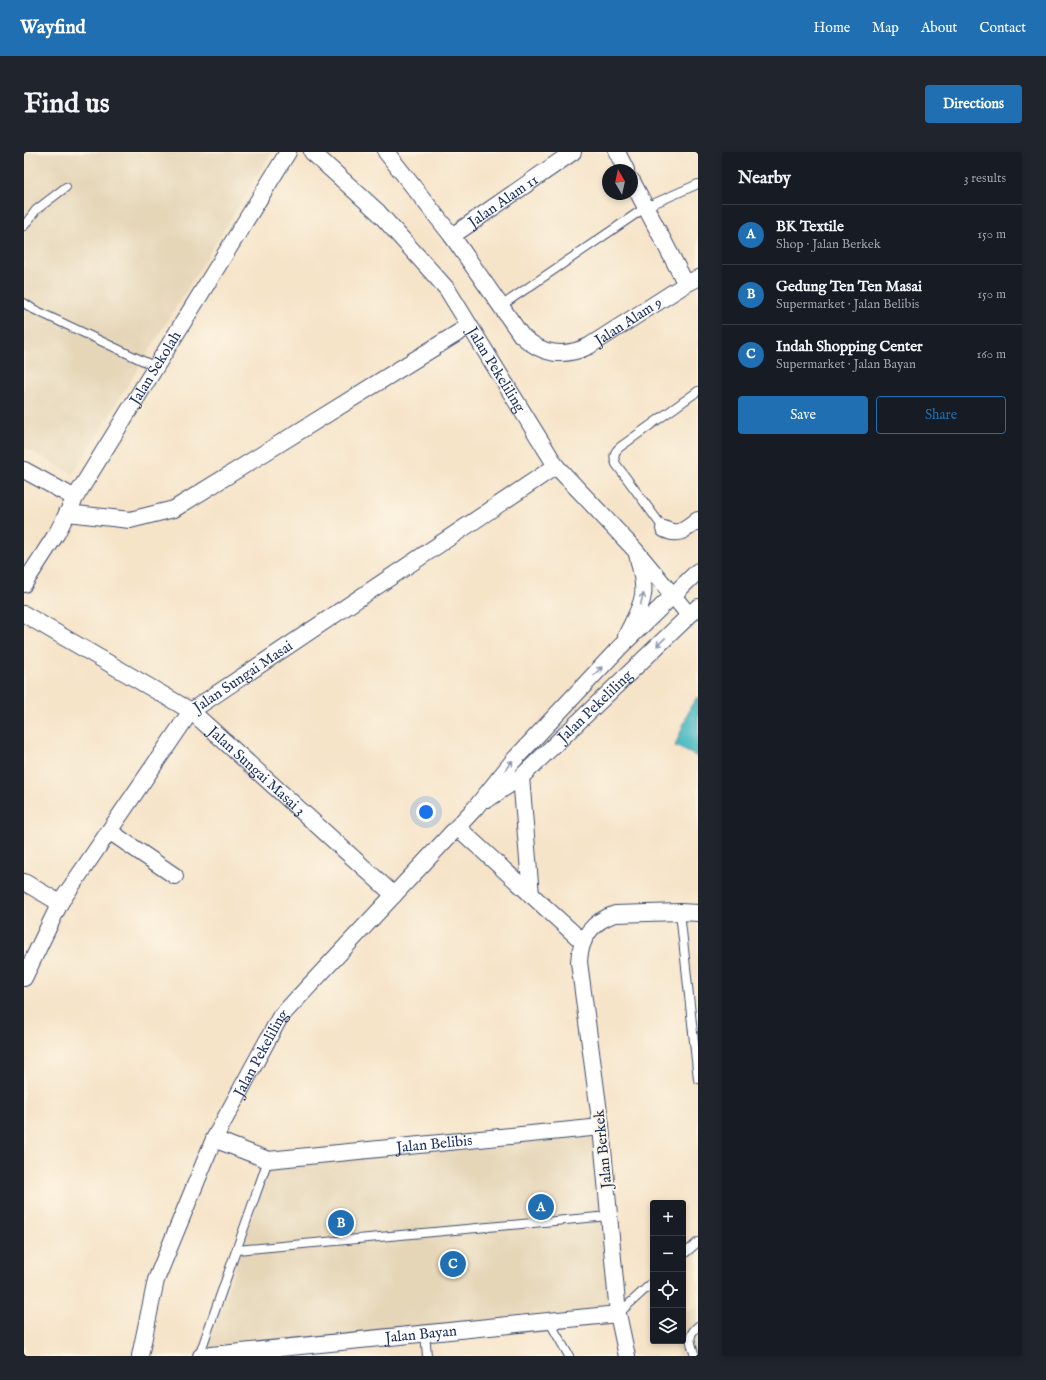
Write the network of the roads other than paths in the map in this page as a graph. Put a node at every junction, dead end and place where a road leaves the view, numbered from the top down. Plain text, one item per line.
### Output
1 (288, 152) edge
2 (386, 152) edge
3 (573, 152) edge
4 (617, 152) edge
5 (315, 153) edge
6 (623, 164) edge
7 (698, 184) edge
8 (66, 187) dead end
9 (638, 192) edge
10 (646, 207) junction
11 (24, 226) edge
12 (452, 236) junction
13 (692, 281) edge
14 (24, 303) edge
15 (501, 306) junction
16 (469, 326) junction
17 (156, 367) junction
18 (698, 391) edge
19 (556, 466) junction
20 (24, 470) edge
21 (75, 498) junction
22 (67, 513) junction
23 (698, 520) edge
24 (664, 529) joint
25 (636, 551) junction
26 (698, 571) edge
27 (24, 584) edge
28 (673, 595) junction
29 (694, 611) edge
30 (24, 614) edge
31 (620, 647) junction
32 (191, 711) junction
33 (521, 777) junction
34 (476, 807) junction
35 (457, 827) junction
36 (109, 831) junction
37 (175, 876) dead end
38 (24, 882) edge
39 (394, 895) junction
40 (531, 895) junction
41 (60, 903) junction
42 (680, 912) junction
43 (698, 913) edge
44 (583, 942) junction
45 (24, 978) edge
46 (698, 1079) edge
47 (601, 1127) junction
48 (214, 1140) junction
49 (268, 1160) junction
50 (609, 1216) junction
51 (698, 1242) edge
52 (237, 1250) junction
53 (686, 1252) edge
54 (650, 1285) edge
55 (618, 1314) junction
56 (549, 1321) junction
57 (698, 1326) edge
58 (426, 1333) junction
59 (140, 1356) edge
60 (200, 1356) edge
61 (427, 1356) edge
62 (569, 1356) edge
63 (627, 1356) edge
64 (695, 1356) edge

1 - 17 street, Jalan Sekolah
2 - 12 street
3 - 12 street, Jalan Alam 11
4 - 6 street
5 - 16 street, Jalan Pekeliling
7 - 10 lane
8 - 11 lane
9 - 10 street
10 - 13 street
10 - 15 lane
12 - 15 street
13 - 15 street, Jalan Alam 9
14 - 17 lane
16 - 19 street, Jalan Pekeliling
16 - 22 street
17 - 21 street, Jalan Sekolah
18 - 24 lane
19 - 25 street, Jalan Pekeliling
19 - 32 street, Jalan Sungai Masai
20 - 21 street
21 - 22 street, Jalan Sekolah
22 - 27 street, Jalan Sekolah
23 - 24 street
25 - 28 street, Jalan Pekeliling
31 -> 25 street
26 - 28 street
28 - 29 street, Jalan Pekeliling
28 - 31 street, Jalan Pekeliling
29 -> 33 street, Jalan Pekeliling
30 - 32 street, Jalan Sungai Masai 3
34 -> 31 street, Jalan Pekeliling
32 - 36 street, Jalan Sungai Masai
32 - 39 street, Jalan Sungai Masai 3
33 - 34 street, Jalan Pekeliling
33 - 40 street
34 - 35 street, Jalan Pekeliling
35 - 39 street, Jalan Pekeliling
35 - 40 street
36 - 37 street
36 - 41 street, Jalan Sungai Masai
38 - 41 street
39 - 48 street, Jalan Pekeliling
40 - 44 street
41 - 45 street, Jalan Sungai Masai
42 - 43 street
42 - 44 street
42 - 46 lane
44 - 47 street, Jalan Berkek
47 - 49 street, Jalan Belibis
47 - 50 street, Jalan Berkek
48 - 49 street, Jalan Belibis
48 - 59 street, Jalan Pekeliling
49 - 52 lane
50 - 52 lane
50 - 55 street, Jalan Berkek
51 - 53 lane
52 - 60 lane
54 - 55 lane
55 - 56 street, Jalan Bayan
55 - 63 street, Jalan Berkek
56 - 58 street, Jalan Bayan
56 - 62 lane
57 - 64 lane
58 - 60 street, Jalan Bayan
58 - 61 lane

